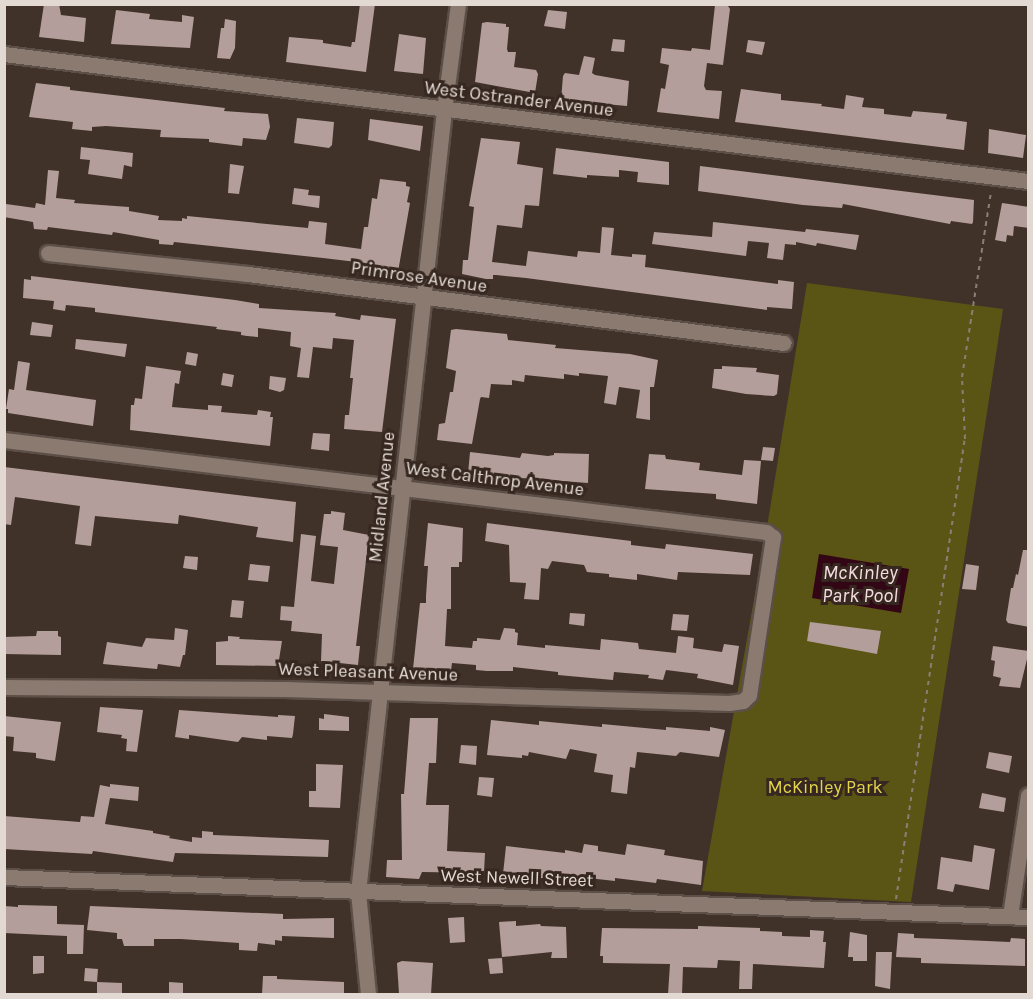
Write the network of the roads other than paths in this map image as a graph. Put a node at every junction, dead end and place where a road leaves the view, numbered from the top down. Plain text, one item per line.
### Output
1 (458, 4) edge
2 (4, 54) edge
3 (444, 110) junction
4 (1029, 181) edge
5 (48, 253) dead end
6 (423, 297) junction
7 (784, 343) dead end
8 (4, 440) edge
9 (403, 488) junction
10 (4, 687) edge
11 (379, 693) junction
12 (729, 703) joint
13 (1029, 795) edge
14 (4, 877) edge
15 (358, 892) junction
16 (1010, 916) junction
17 (1029, 917) edge
18 (368, 994) edge

1 - 3 street, Midland Avenue
2 - 3 street, West Ostrander Avenue
3 - 4 street, West Ostrander Avenue
3 - 6 street, Midland Avenue
5 - 6 street, Primrose Avenue
6 - 7 street, Primrose Avenue
6 - 9 street, Midland Avenue
8 - 9 street, West Calthrop Avenue
9 - 11 street, Midland Avenue
9 - 12 street, West Calthrop Avenue
10 - 11 street, West Pleasant Avenue
11 - 12 street, West Pleasant Avenue
11 - 15 street, Midland Avenue
13 - 16 street
14 - 15 street, West Newell Street
15 - 16 street, West Newell Street
15 - 18 street, Midland Avenue
16 - 17 street, West Newell Street

